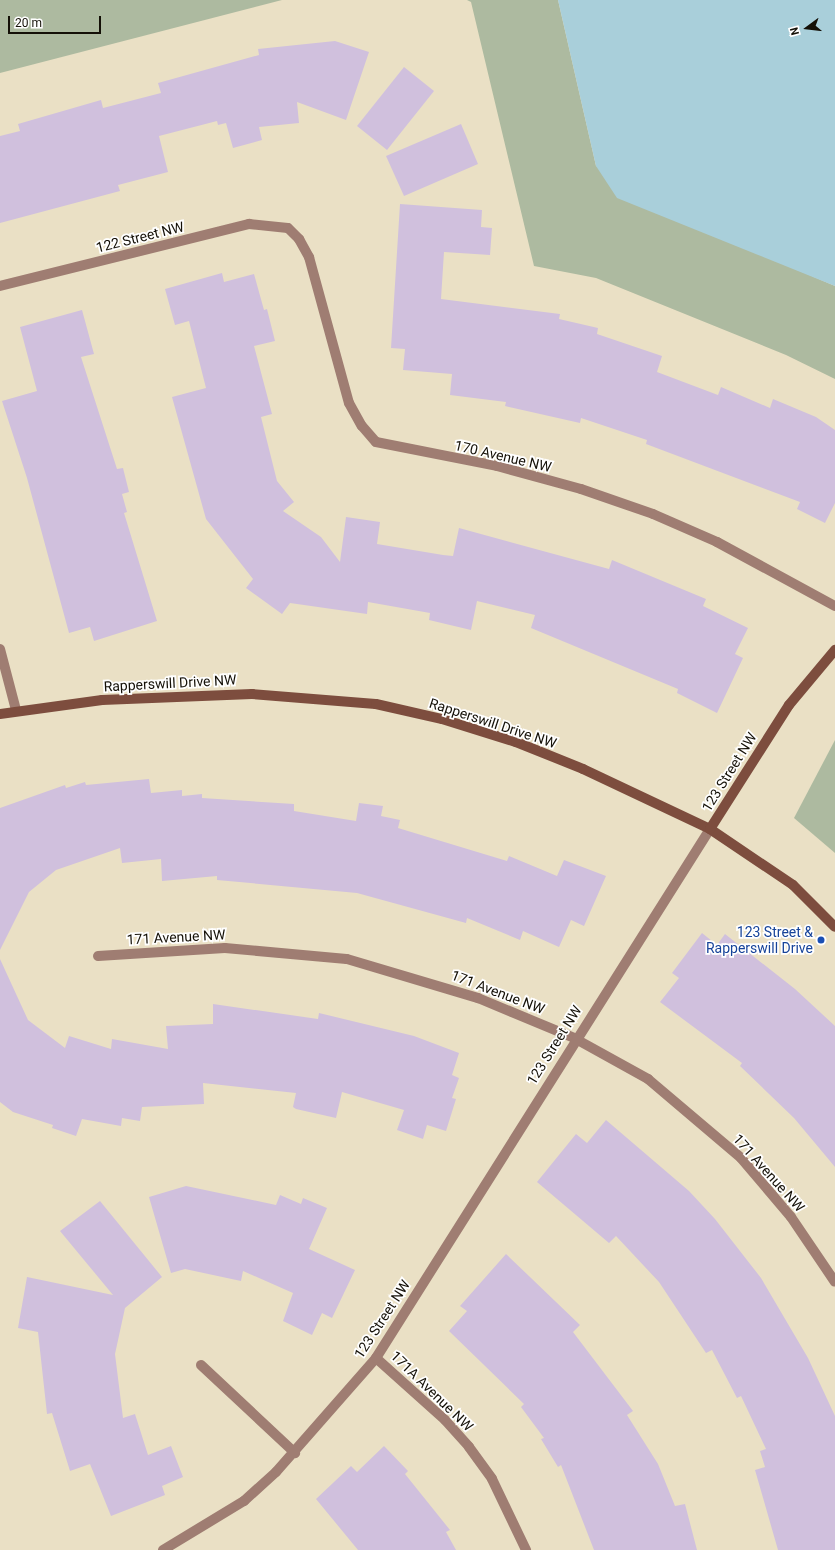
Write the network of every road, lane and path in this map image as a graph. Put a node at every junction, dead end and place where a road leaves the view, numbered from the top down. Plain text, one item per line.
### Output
1 (288, 228) joint
2 (0, 286) edge
3 (835, 606) edge
4 (0, 649) edge
5 (835, 650) edge
6 (16, 710) junction
7 (0, 714) edge
8 (710, 829) junction
9 (835, 927) edge
10 (98, 956) dead end
11 (574, 1038) junction
12 (835, 1282) edge
13 (376, 1358) junction
14 (201, 1365) dead end
15 (295, 1453) junction
16 (163, 1550) edge
17 (526, 1550) edge

1 - 2 street, 122 Street NW
1 - 3 street, 170 Avenue NW
4 - 6 street
5 - 8 street, 123 Street NW
6 - 7 street, Rapperswill Drive NW
6 - 8 street, Rapperswill Drive NW
8 - 9 street, Rapperswill Drive NW
8 - 11 street, 123 Street NW
10 - 11 street, 171 Avenue NW
11 - 12 street, 171 Avenue NW
11 - 13 street, 123 Street NW
13 - 15 street, 123 Street NW
13 - 17 street, 171A Avenue NW
14 - 15 street
15 - 16 street, 123 Street NW

